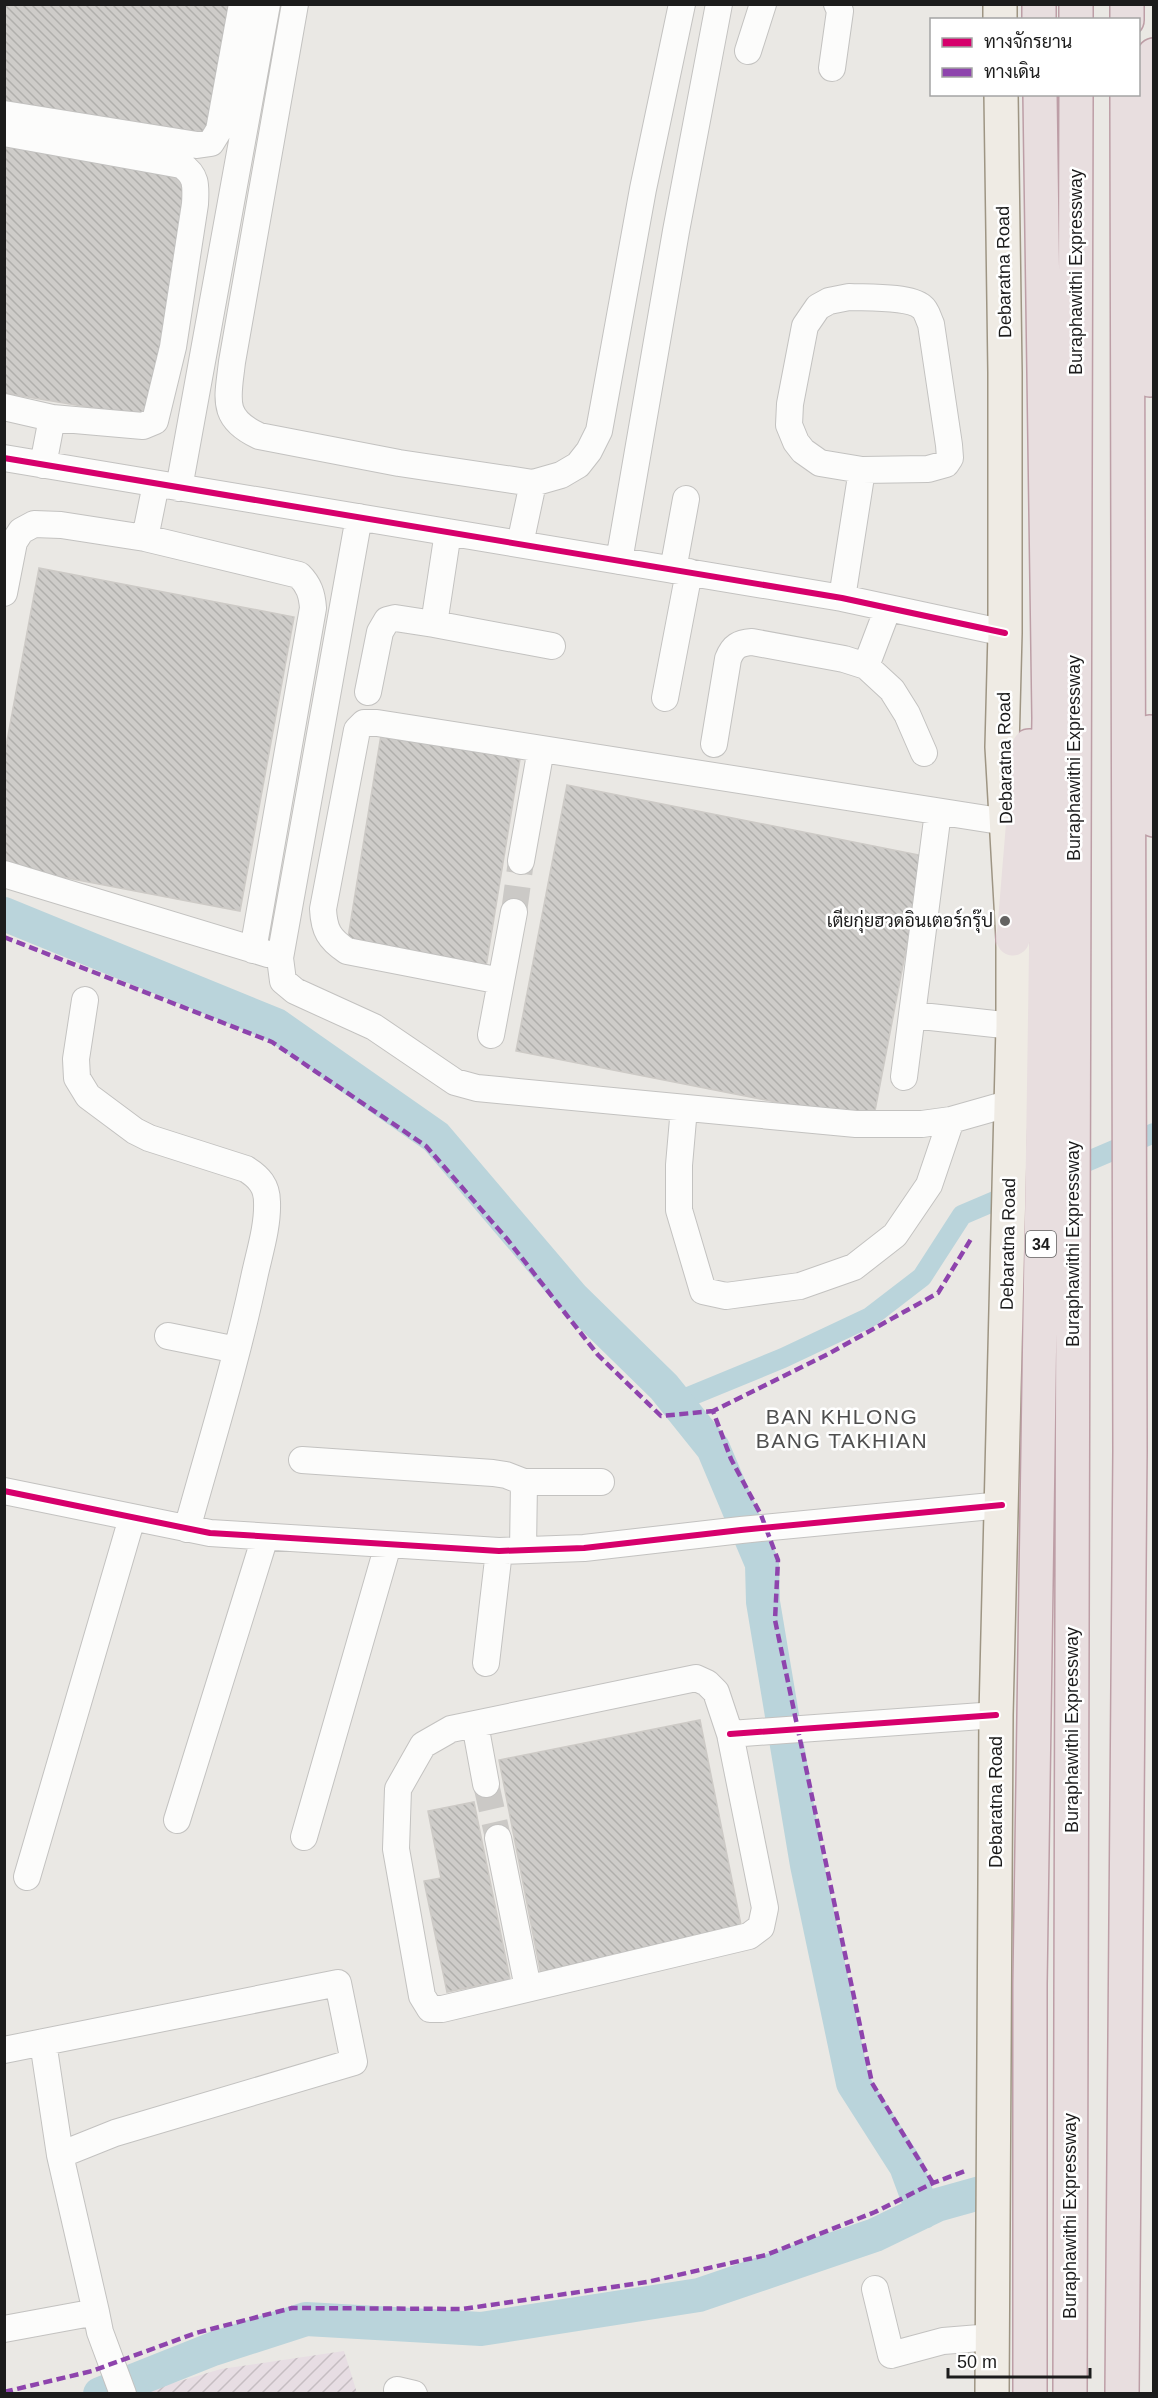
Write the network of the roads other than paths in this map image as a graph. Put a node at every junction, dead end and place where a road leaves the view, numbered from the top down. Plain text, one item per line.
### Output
1 (242, 4) edge
2 (267, 4) edge
3 (295, 4) edge
4 (682, 4) edge
5 (719, 4) edge
6 (763, 4) edge
7 (837, 4) edge
8 (748, 51) dead end
9 (1154, 55) edge
10 (832, 68) dead end
11 (1001, 96) edge
12 (1034, 96) edge
13 (1040, 96) edge
14 (1076, 96) edge
15 (1110, 96) edge
16 (1127, 96) edge
17 (4, 114) edge
18 (4, 133) edge
19 (4, 407) edge
20 (52, 418) junction
21 (4, 458) edge
22 (43, 465) junction
23 (862, 470) junction
24 (533, 483) junction
25 (168, 485) junction
26 (686, 499) dead end
27 (359, 518) junction
28 (448, 532) junction
29 (145, 538) junction
30 (520, 544) junction
31 (619, 561) junction
32 (681, 571) junction
33 (4, 593) edge
34 (842, 598) junction
35 (888, 608) junction
36 (434, 624) junction
37 (1005, 633) junction
38 (552, 646) dead end
39 (866, 666) junction
40 (368, 692) dead end
41 (665, 698) dead end
42 (714, 744) dead end
43 (541, 748) junction
44 (924, 753) dead end
45 (938, 812) junction
46 (1154, 820) edge
47 (1006, 822) junction
48 (521, 861) tunnel mouth
49 (4, 874) edge
50 (514, 912) tunnel mouth
51 (1013, 939) junction
52 (253, 950) junction
53 (280, 958) junction
54 (501, 981) junction
55 (85, 1000) dead end
56 (912, 1015) junction
57 (1013, 1026) junction
58 (491, 1035) dead end
59 (904, 1077) dead end
60 (1011, 1103) junction
61 (684, 1108) junction
62 (951, 1120) junction
63 (168, 1336) dead end
64 (237, 1350) junction
65 (302, 1460) dead end
66 (524, 1482) junction
67 (601, 1482) dead end
68 (4, 1491) edge
69 (1002, 1505) junction
70 (132, 1518) junction
71 (187, 1529) junction
72 (265, 1536) junction
73 (388, 1545) junction
74 (511, 1551) junction
75 (486, 1663) dead end
76 (996, 1715) junction
77 (475, 1724) junction
78 (730, 1734) junction
79 (486, 1784) tunnel mouth
80 (177, 1820) dead end
81 (304, 1837) dead end
82 (498, 1838) tunnel mouth
83 (27, 1877) dead end
84 (528, 1988) junction
85 (43, 2042) junction
86 (4, 2050) edge
87 (60, 2155) junction
88 (875, 2289) dead end
89 (98, 2322) junction
90 (4, 2330) edge
91 (992, 2337) junction
92 (123, 2394) edge
93 (992, 2394) edge
94 (1030, 2394) edge
95 (1070, 2394) edge
96 (1105, 2394) edge
97 (1122, 2394) edge

1 - 17 street
2 - 25 street
3 - 24 street
4 - 24 street
5 - 31 street
6 - 8 street
7 - 10 street
9 - 46 highway
11 - 37 main road, Debaratna Road / 34
12 - 51 highway
13 - 94 highway, Debaratna Road / 34
14 - 95 highway, Buraphawithi Expressway
15 - 96 highway, Buraphawithi Expressway
16 - 97 highway
18 - 20 street
19 - 20 street
20 - 22 street
21 - 22 street
22 - 25 street
23 - 23 street
23 - 34 street
24 - 30 street
25 - 27 street
25 - 29 street
26 - 32 street
27 - 28 street
27 - 53 street
28 - 30 street
28 - 36 street
29 - 33 street
29 - 52 street
30 - 31 street
31 - 32 street
32 - 34 street
32 - 41 street
34 - 35 street
35 - 37 street
35 - 39 street
36 - 38 street
36 - 40 street
37 - 47 main road, Debaratna Road / 34
39 - 42 street
39 - 44 street
43 - 45 street
43 - 48 street
43 - 54 street
45 - 47 street
45 - 56 street
47 - 51 main road, Debaratna Road / 34
49 - 52 street
50 - 54 street
51 - 57 main road, Debaratna Road / 34
52 - 53 street
53 - 61 street
54 - 58 street
55 - 64 street
56 - 57 street
56 - 59 street
57 - 60 main road, Debaratna Road / 34
60 - 62 street
60 - 69 main road, Debaratna Road / 34
61 - 62 street
61 - 62 street
63 - 64 street
64 - 71 street
65 - 66 street
66 - 67 street
66 - 74 street
68 - 70 street
69 - 74 street
69 - 76 main road, Debaratna Road / 34
70 - 71 street
70 - 83 street
71 - 72 street
72 - 73 street
72 - 80 street
73 - 74 street
73 - 81 street
74 - 75 street
76 - 78 street
76 - 91 main road, Debaratna Road / 34
77 - 78 street
77 - 79 street
77 - 84 street
78 - 84 street
82 - 84 street
85 - 86 street
85 - 87 street
85 - 87 street
87 - 89 street
88 - 91 street
89 - 90 street
89 - 92 street
91 - 93 main road, Debaratna Road / 34

